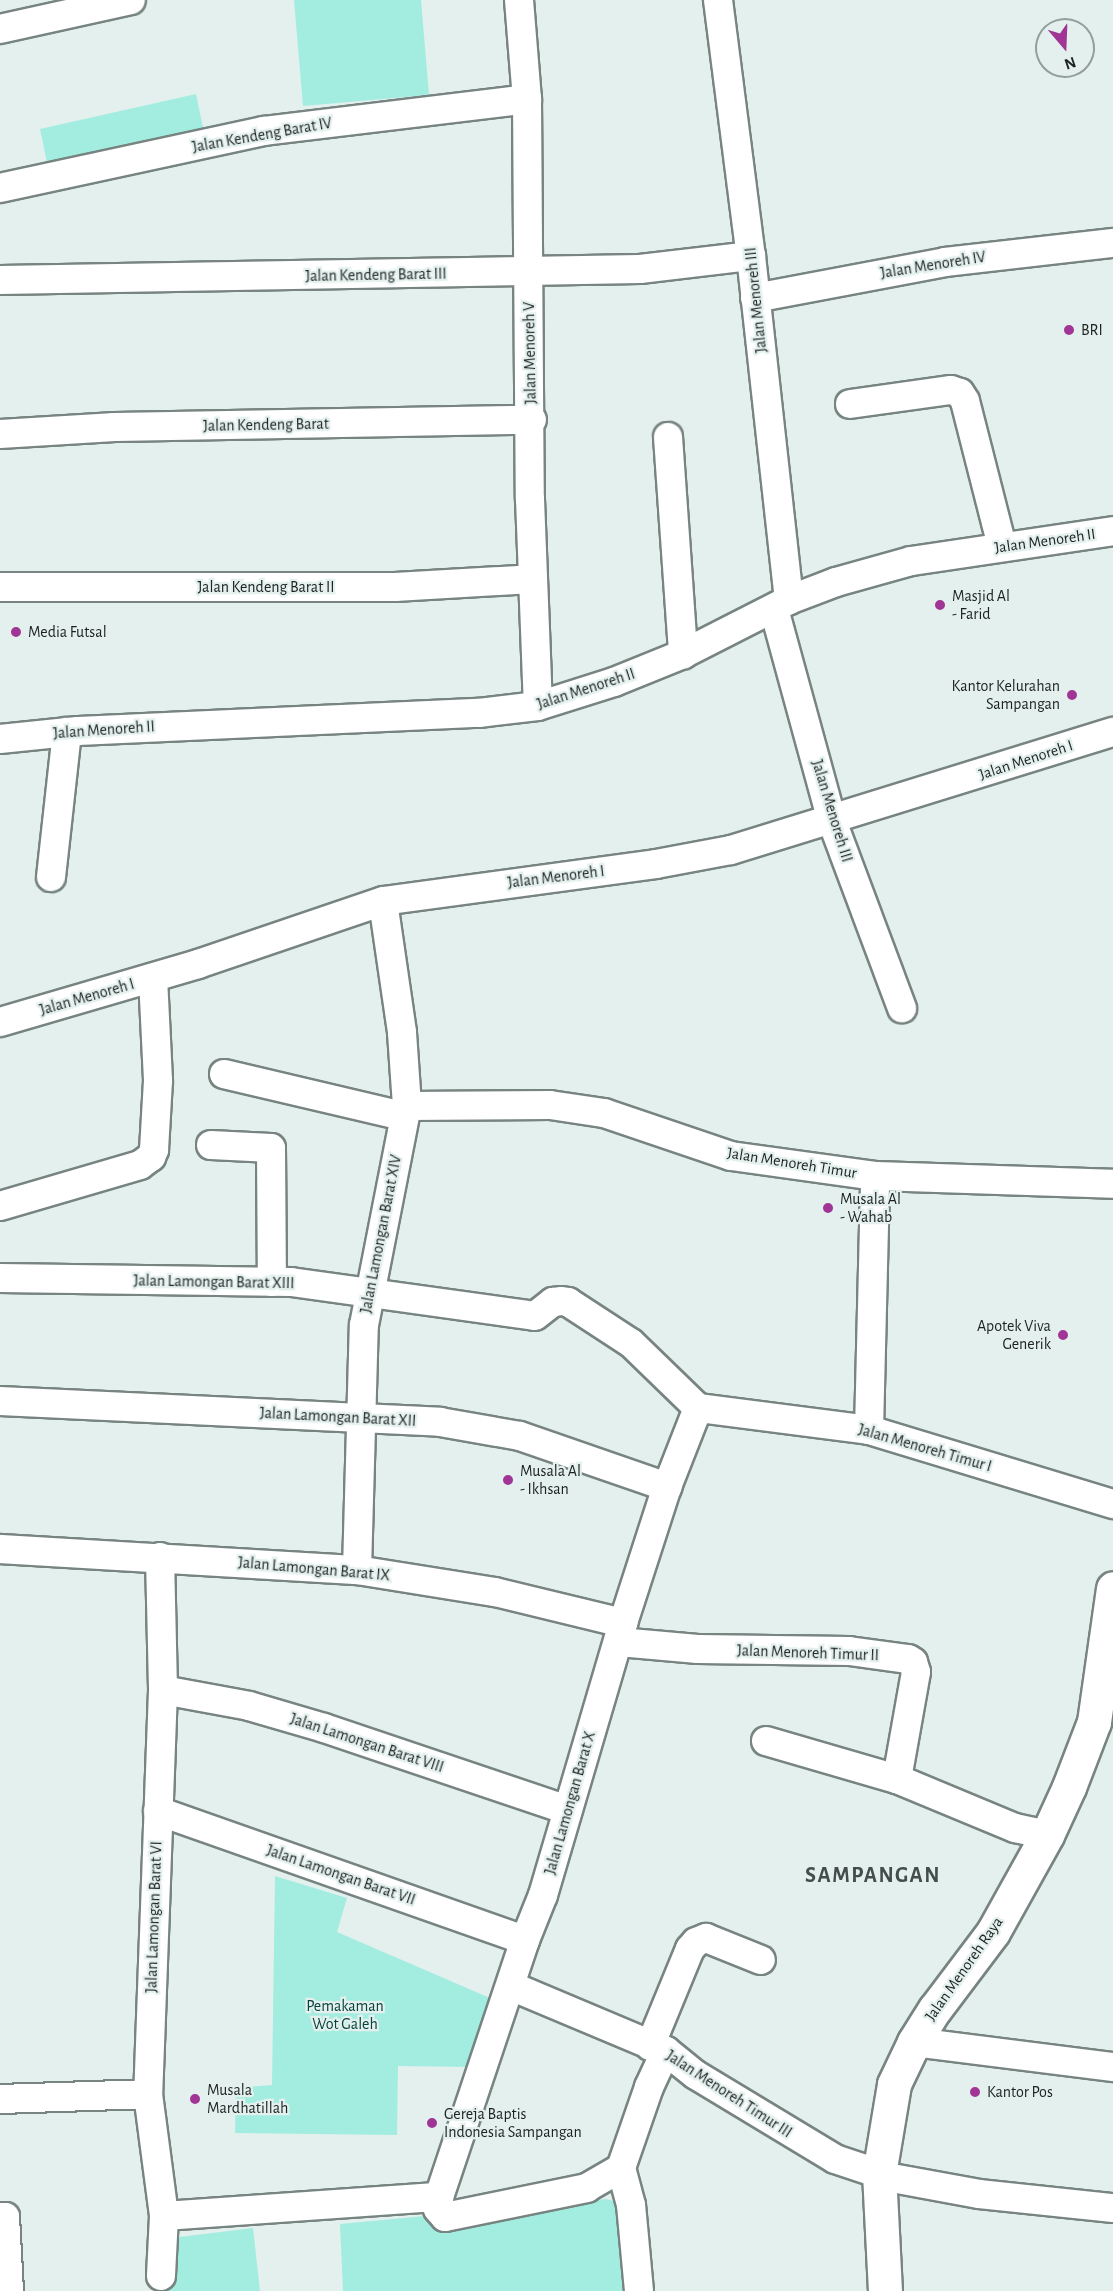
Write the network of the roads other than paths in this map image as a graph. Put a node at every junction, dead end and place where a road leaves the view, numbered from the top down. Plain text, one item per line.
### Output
1 (131, 0) edge
2 (519, 0) edge
3 (718, 0) edge
4 (0, 29) edge
5 (526, 99) junction
6 (0, 188) edge
7 (1113, 243) edge
8 (751, 256) junction
9 (528, 272) junction
10 (0, 280) edge
11 (755, 298) junction
12 (850, 404) dead end
13 (532, 420) junction
14 (0, 434) edge
15 (668, 437) dead end
16 (1113, 531) edge
17 (1002, 546) junction
18 (532, 579) junction
19 (0, 587) edge
20 (782, 605) junction
21 (683, 654) junction
22 (538, 706) junction
23 (68, 732) junction
24 (1113, 732) edge
25 (0, 739) edge
26 (832, 821) junction
27 (51, 877) dead end
28 (383, 901) junction
29 (153, 978) junction
30 (902, 1008) dead end
31 (0, 1022) edge
32 (224, 1074) dead end
33 (405, 1111) junction
34 (211, 1145) dead end
35 (875, 1176) junction
36 (1113, 1185) edge
37 (0, 1206) edge
38 (0, 1278) edge
39 (272, 1282) junction
40 (371, 1294) junction
41 (0, 1401) edge
42 (698, 1408) junction
43 (362, 1419) junction
44 (869, 1430) junction
45 (667, 1487) junction
46 (1113, 1504) edge
47 (0, 1549) edge
48 (160, 1557) junction
49 (357, 1570) junction
50 (1113, 1588) edge
51 (1112, 1621) edge
52 (621, 1633) junction
53 (163, 1690) junction
54 (766, 1741) dead end
55 (897, 1779) junction
56 (568, 1810) junction
57 (158, 1811) junction
58 (1047, 1835) junction
59 (525, 1940) junction
60 (761, 1960) dead end
61 (511, 1986) junction
62 (914, 2042) junction
63 (658, 2049) junction
64 (1113, 2067) edge
65 (148, 2094) junction
66 (0, 2099) edge
67 (621, 2168) junction
68 (879, 2174) junction
69 (439, 2197) junction
70 (1113, 2208) edge
71 (164, 2216) junction
72 (0, 2217) edge
73 (4, 2259) edge
74 (161, 2276) dead end
75 (9, 2291) edge
76 (639, 2291) edge
77 (885, 2291) edge

1 - 4 street
2 - 5 street, Jalan Menoreh V
3 - 8 street, Jalan Menoreh III
5 - 6 street, Jalan Kendeng Barat IV
5 - 9 street, Jalan Menoreh V
7 - 11 street, Jalan Menoreh IV
8 - 9 street, Jalan Kendeng Barat III
8 - 11 street, Jalan Menoreh III
9 - 10 street, Jalan Kendeng Barat III
9 - 13 street, Jalan Menoreh V
11 - 20 street, Jalan Menoreh III
12 - 17 street
13 - 14 street, Jalan Kendeng Barat
13 - 18 street, Jalan Menoreh V
15 - 21 street
16 - 17 street, Jalan Menoreh II
17 - 20 street, Jalan Menoreh II
18 - 19 street, Jalan Kendeng Barat II
18 - 22 street, Jalan Menoreh V
20 - 21 street, Jalan Menoreh II
20 - 26 street, Jalan Menoreh III
21 - 22 street, Jalan Menoreh II
22 - 23 street, Jalan Menoreh II
23 - 25 street, Jalan Menoreh II
23 - 27 street
24 - 26 street, Jalan Menoreh I
26 - 28 street, Jalan Menoreh I
26 - 30 street, Jalan Menoreh III
28 - 29 street, Jalan Menoreh I
28 - 33 street, Jalan Lamongan Barat XIV
29 - 31 street, Jalan Menoreh I
29 - 37 street
32 - 33 street, Jalan Menoreh Timur
33 - 35 street, Jalan Menoreh Timur
33 - 40 street, Jalan Lamongan Barat XIV
34 - 39 street
35 - 36 street, Jalan Menoreh Timur
35 - 44 street
38 - 39 street, Jalan Lamongan Barat XIII
39 - 40 street, Jalan Lamongan Barat XIII
40 - 42 street, Jalan Lamongan Barat XIII
40 - 43 street, Jalan Lamongan Barat XIV
41 - 43 street, Jalan Lamongan Barat XII
42 - 44 street, Jalan Menoreh Timur I
42 - 45 street, Jalan Lamongan Barat X
43 - 45 street, Jalan Lamongan Barat XII
43 - 49 street, Jalan Lamongan Barat XIV
44 - 46 street, Jalan Menoreh Timur I
45 - 52 street, Jalan Lamongan Barat X
47 - 48 street, Jalan Lamongan Barat IX
48 - 49 street, Jalan Lamongan Barat IX
48 - 53 street, Jalan Lamongan Barat VI
49 - 52 street, Jalan Lamongan Barat IX
50 - 51 main road, Jalan Menoreh Raya
51 - 58 main road, Jalan Menoreh Raya
52 - 55 street, Jalan Menoreh Timur II
52 - 56 street, Jalan Lamongan Barat X
53 - 56 street, Jalan Lamongan Barat VIII
53 - 57 street, Jalan Lamongan Barat VI
54 - 55 street
55 - 58 street
56 - 59 street, Jalan Lamongan Barat X
57 - 59 street, Jalan Lamongan Barat VII
57 - 65 street, Jalan Lamongan Barat VI
58 - 62 main road, Jalan Menoreh Raya
59 - 61 street, Jalan Lamongan Barat X
60 - 63 street
61 - 63 street, Jalan Menoreh Timur III
61 - 69 street, Jalan Lamongan Barat X
62 - 64 street
62 - 68 main road, Jalan Menoreh Raya
63 - 67 street
63 - 68 street, Jalan Menoreh Timur III
65 - 66 street
65 - 71 street, Jalan Lamongan Barat VI
67 - 69 street
67 - 76 street
68 - 70 street, Jalan Menoreh Timur III
68 - 77 main road, Jalan Menoreh Raya
69 - 71 street
71 - 74 street, Jalan Lamongan Barat VI
72 - 73 street
73 - 75 street

